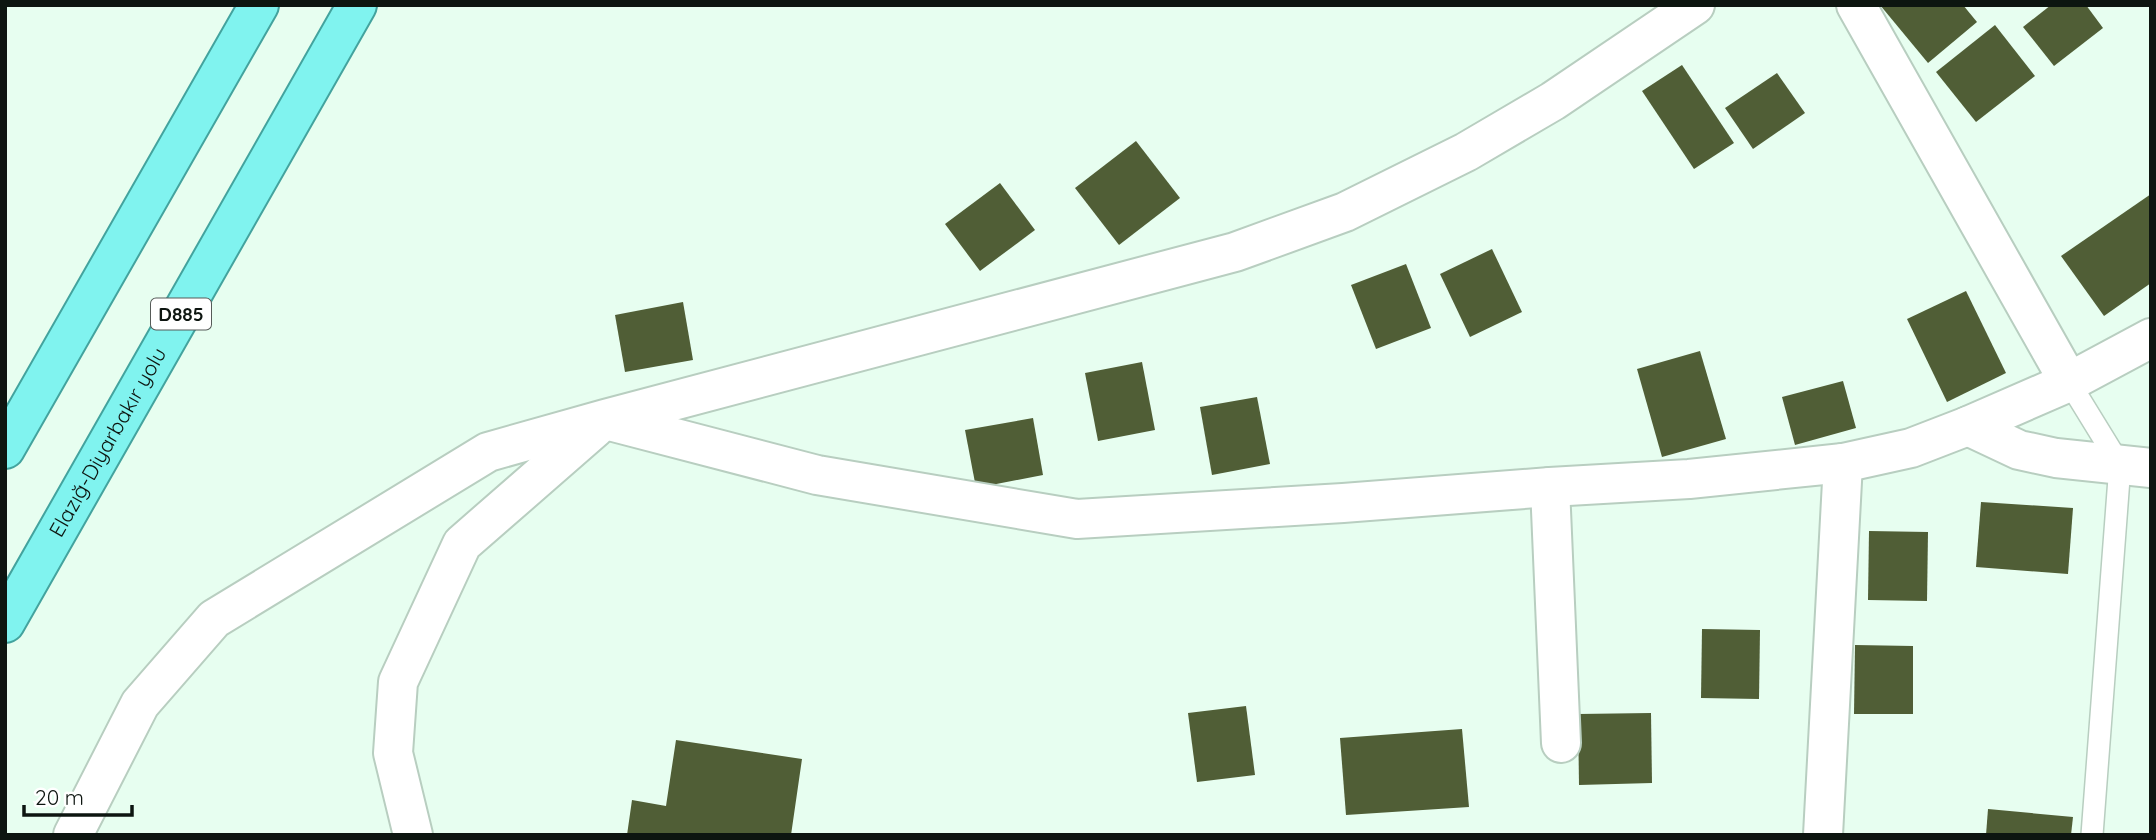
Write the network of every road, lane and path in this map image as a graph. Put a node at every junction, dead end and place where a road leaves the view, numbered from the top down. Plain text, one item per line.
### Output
1 (259, 5) edge
2 (357, 5) edge
3 (1695, 5) edge
4 (1856, 5) edge
5 (2151, 338) edge
6 (2069, 382) junction
7 (605, 419) junction
8 (1968, 426) junction
9 (5, 449) edge
10 (1843, 463) junction
11 (2136, 467) edge
12 (1550, 487) junction
13 (5, 623) edge
14 (1561, 743) dead end
15 (73, 835) edge
16 (413, 835) edge
17 (1823, 835) edge
18 (2092, 835) edge

1 - 9 highway
2 - 13 highway, Elazığ-Diyarbakır yolu / D885
3 - 7 street
4 - 6 street
5 - 6 street
6 - 8 street
6 - 11 lane
7 - 12 street
7 - 15 street
7 - 16 street
8 - 10 street
8 - 11 street
10 - 12 street
10 - 17 street
11 - 18 lane
12 - 14 street

